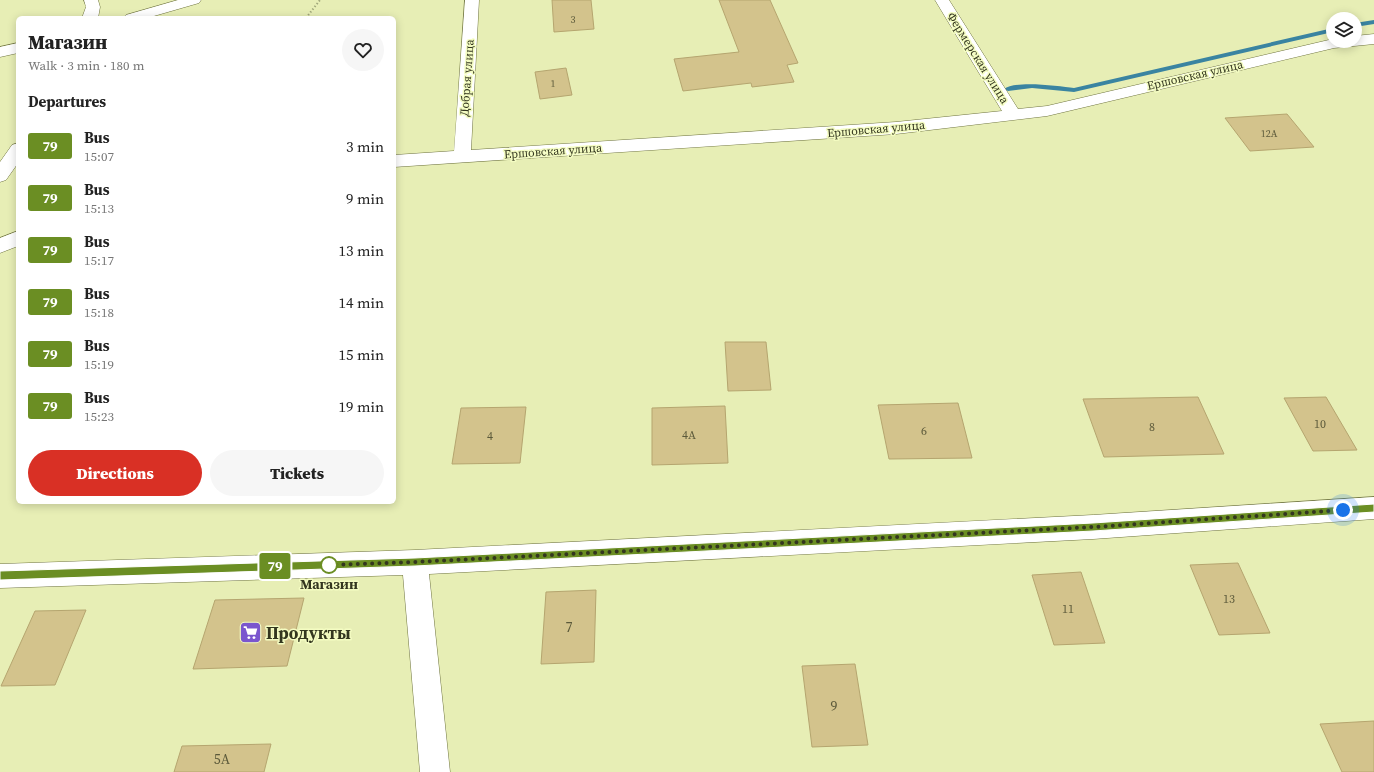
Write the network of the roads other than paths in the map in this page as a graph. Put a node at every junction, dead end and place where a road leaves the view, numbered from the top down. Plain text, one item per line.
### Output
1 (91, 0) edge
2 (194, 0) edge
3 (472, 0) edge
4 (942, 0) edge
5 (91, 16) edge
6 (138, 16) edge
7 (1374, 39) edge
8 (1362, 40) edge
9 (1326, 45) edge
10 (16, 48) edge
11 (0, 52) edge
12 (1013, 115) junction
13 (16, 152) edge
14 (462, 157) junction
15 (396, 161) edge
16 (0, 176) edge
17 (16, 239) edge
18 (0, 246) edge
19 (1374, 508) edge
20 (415, 562) junction
21 (0, 576) edge
22 (435, 772) edge

1 - 5 street
2 - 6 street
3 - 14 street, Добрая улица
4 - 12 street, Фермерская улица
7 - 8 street
9 - 12 street, Ершовская улица
10 - 11 street
12 - 14 street, Ершовская улица
13 - 16 street
14 - 15 street, Ершовская улица
17 - 18 street
19 - 20 street
20 - 21 street
20 - 22 street

